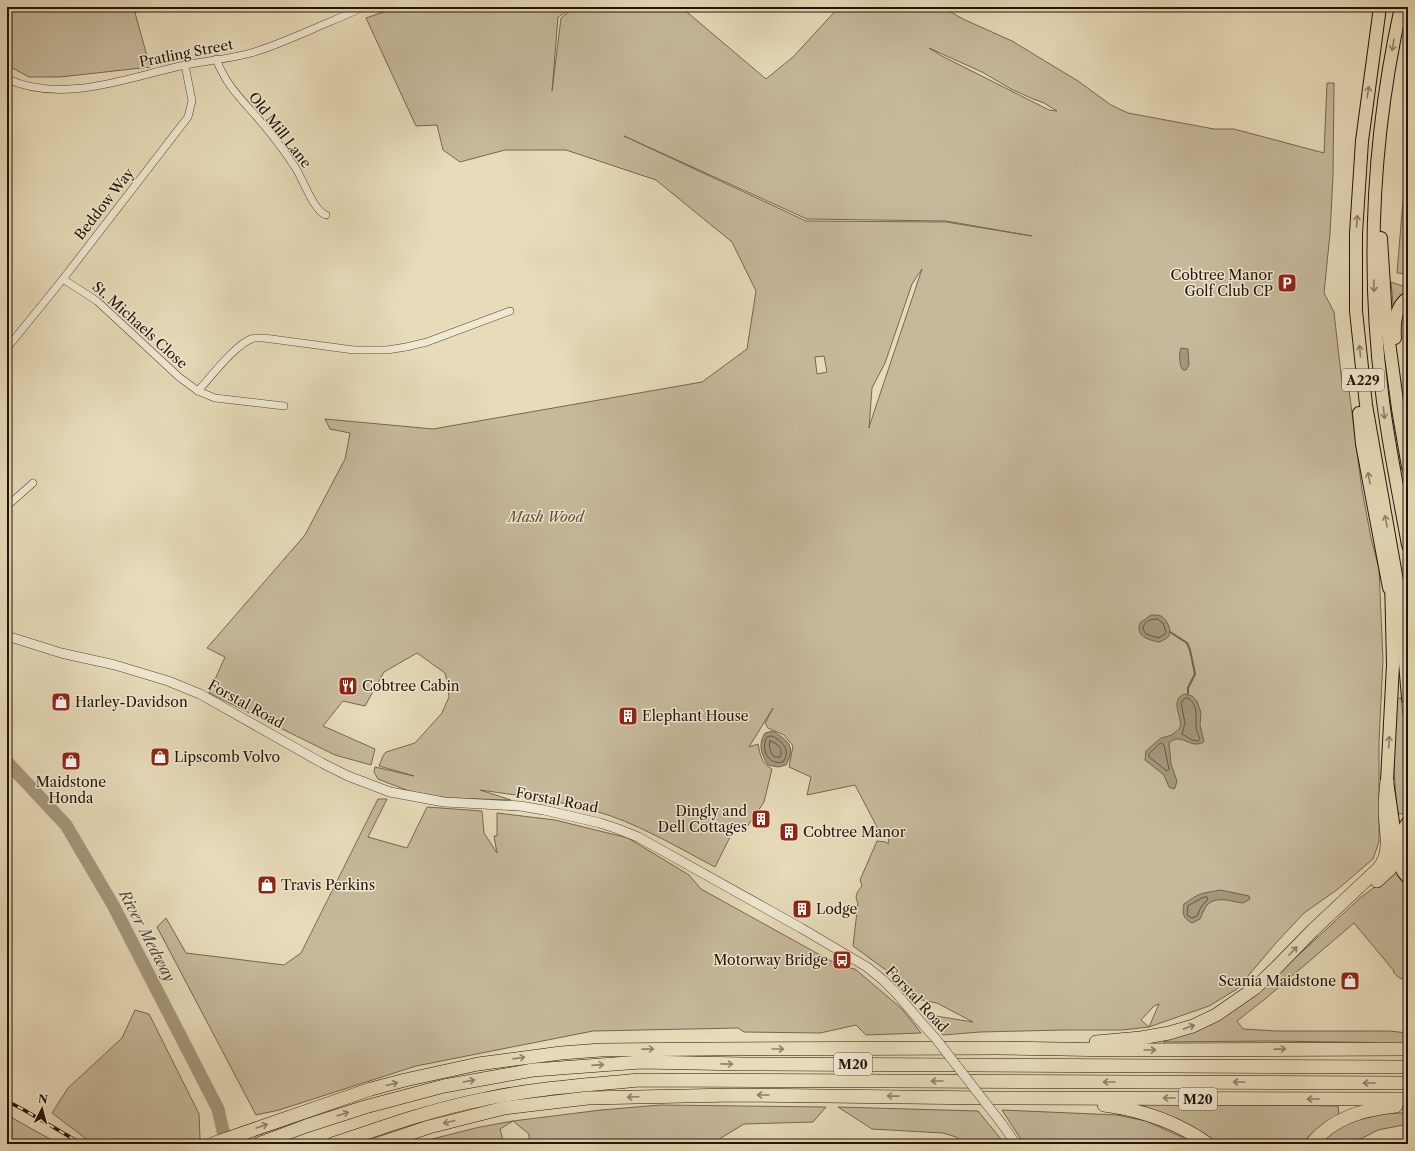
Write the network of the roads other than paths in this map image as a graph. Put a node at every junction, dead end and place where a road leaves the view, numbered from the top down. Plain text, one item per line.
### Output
1 (363, 7) edge
2 (1380, 7) edge
3 (1386, 7) edge
4 (1401, 7) edge
5 (216, 59) junction
6 (1373, 59) junction
7 (184, 65) junction
8 (7, 79) edge
9 (1377, 171) junction
10 (326, 215) dead end
11 (64, 279) junction
12 (1408, 298) edge
13 (510, 312) dead end
14 (7, 348) edge
15 (1361, 368) junction
16 (198, 391) junction
17 (284, 406) dead end
18 (1398, 410) junction
19 (1408, 467) edge
20 (33, 483) dead end
21 (7, 506) edge
22 (1390, 544) junction
23 (1408, 545) edge
24 (1391, 599) junction
25 (7, 636) edge
26 (1408, 698) edge
27 (1387, 781) junction
28 (1408, 822) edge
29 (1397, 854) junction
30 (1408, 878) edge
31 (1342, 903) junction
32 (999, 1048) junction
33 (1408, 1049) edge
34 (1408, 1067) edge
35 (1408, 1083) edge
36 (988, 1098) junction
37 (1408, 1099) edge
38 (1408, 1106) edge
39 (212, 1144) edge
40 (258, 1144) edge
41 (334, 1144) edge
42 (378, 1144) edge
43 (1016, 1144) edge
44 (1208, 1144) edge
45 (1311, 1144) edge

1 - 5 street, Pratling Street
2 - 6 highway
3 - 6 highway, A229
4 -> 9 highway, A229
5 - 7 street, Pratling Street
5 - 10 street, Old Mill Lane
15 -> 6 highway, A229
7 - 8 street, Pratling Street
7 - 11 street, Beddow Way
9 - 18 highway
9 -> 23 highway, A229
11 - 14 street, Beddow Way
11 - 16 street, St. Michaels Close
12 - 18 highway
13 - 16 street
22 -> 15 highway, A229
24 -> 15 highway
16 - 17 street, St. Michaels Close
18 - 19 highway
20 - 21 street
22 - 24 highway
22 - 26 highway, A229
27 -> 24 highway
25 - 43 street, Forstal Road, bridge
27 - 29 highway
27 - 31 highway, M20
28 - 29 highway
29 - 30 highway
29 - 31 highway, M20
32 -> 31 highway, M20
32 -> 33 highway, M20
39 -> 32 highway, M20
40 -> 34 highway, M20
35 -> 41 highway, M20
37 -> 36 highway, M20
36 -> 42 highway, M20
36 - 44 highway, M20
38 - 45 highway

